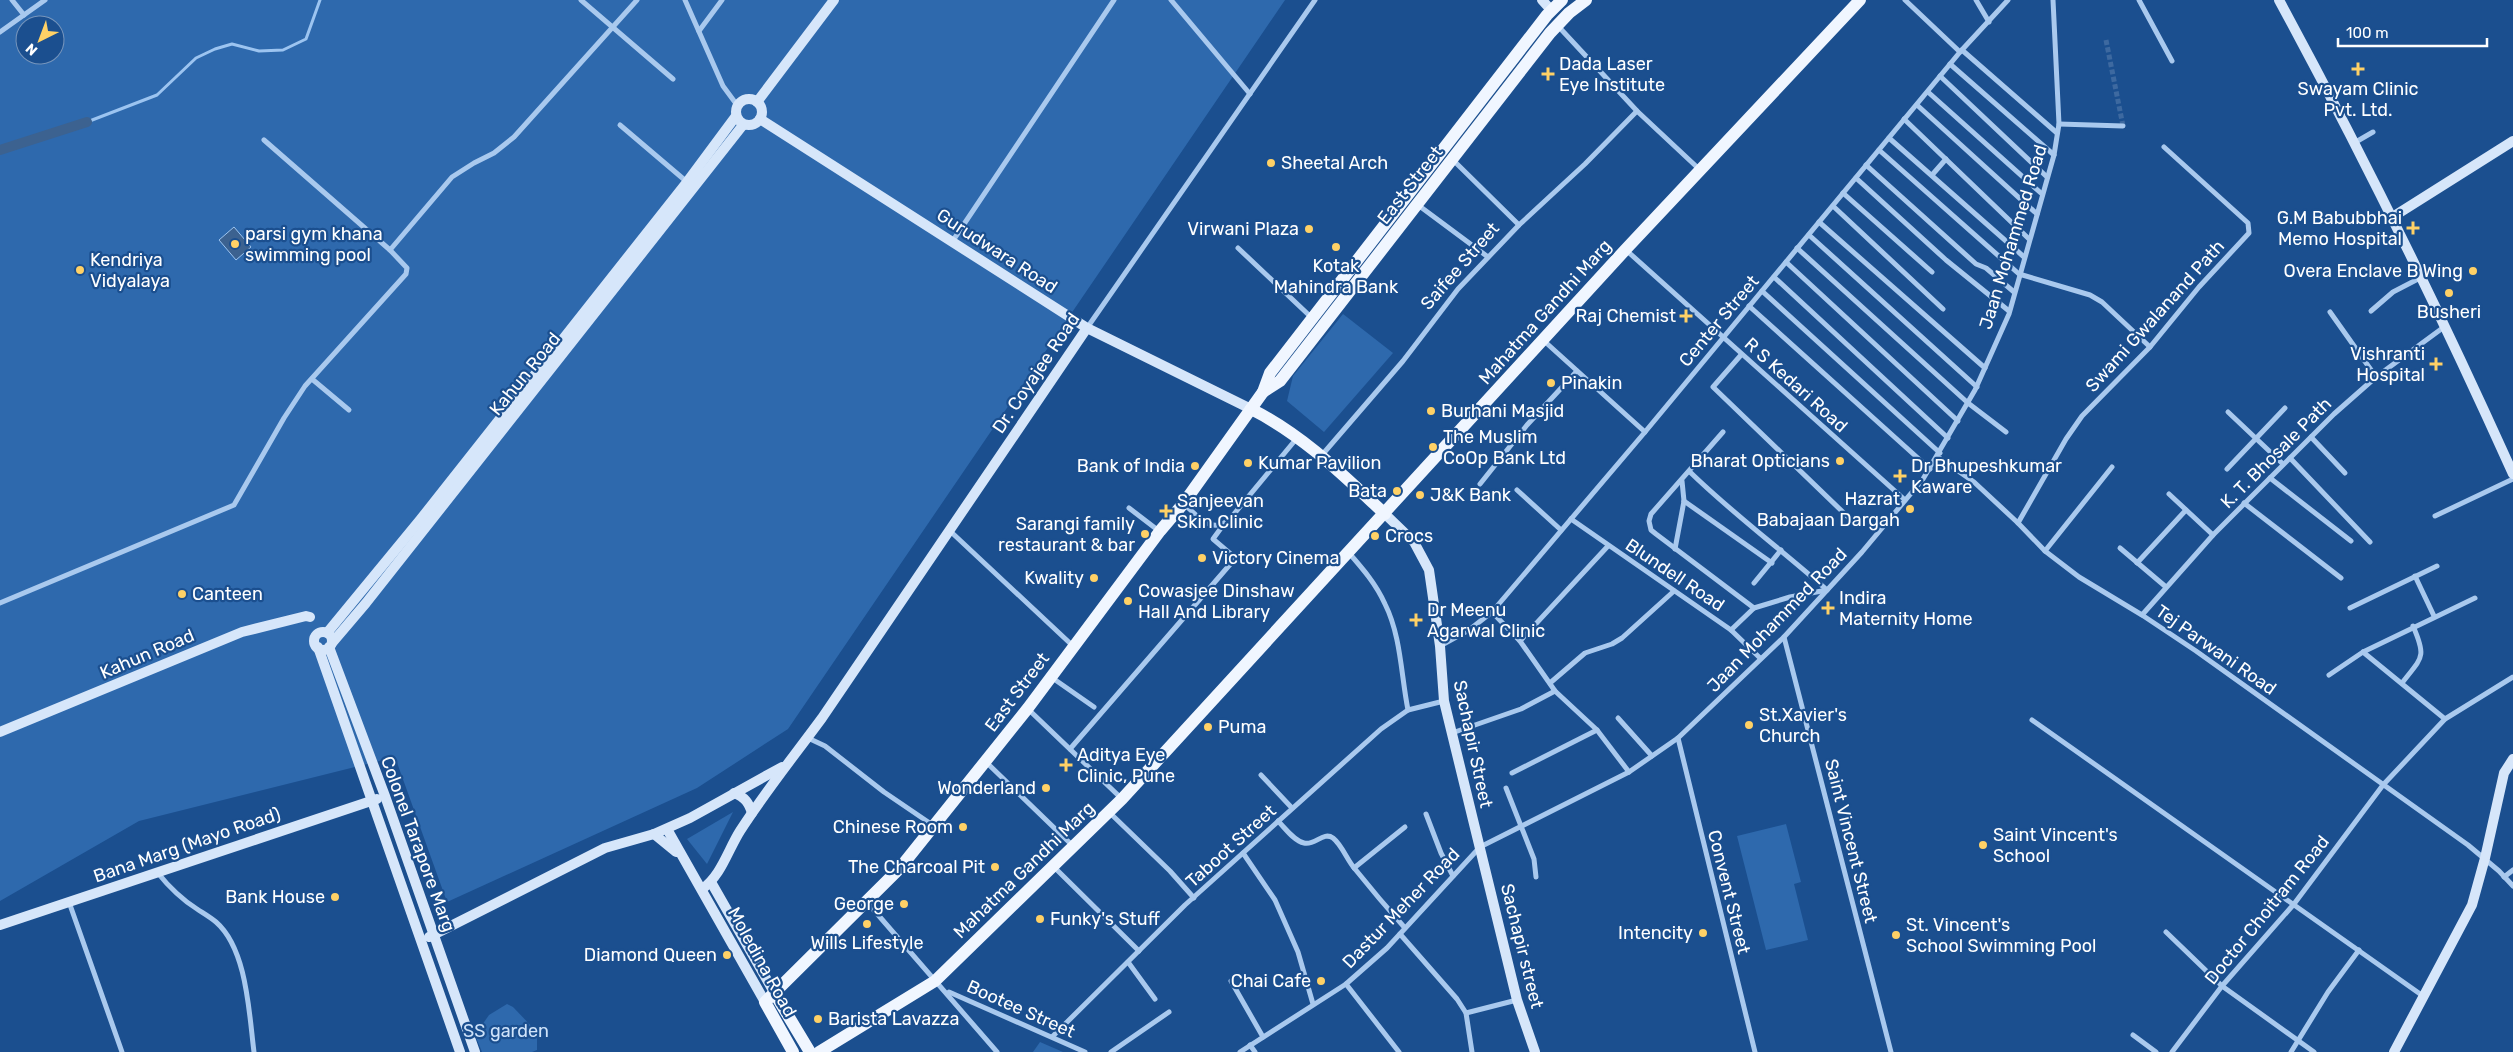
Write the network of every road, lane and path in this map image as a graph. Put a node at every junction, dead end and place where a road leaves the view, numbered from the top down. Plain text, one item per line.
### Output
1 (12, 0) edge
2 (45, 0) edge
3 (581, 0) edge
4 (638, 0) edge
5 (685, 0) edge
6 (722, 0) edge
7 (834, 0) edge
8 (1114, 0) edge
9 (1171, 0) edge
10 (1315, 0) edge
11 (1542, 0) edge
12 (1562, 0) edge
13 (1586, 0) edge
14 (1860, 0) edge
15 (1905, 0) edge
16 (1976, 0) edge
17 (2008, 0) edge
18 (2053, 0) edge
19 (2139, 0) edge
20 (2279, 0) edge
21 (1551, 10) junction
22 (24, 15) joint
23 (15, 21) edge
24 (1989, 22) junction
25 (1557, 25) junction
26 (613, 27) junction
27 (699, 30) junction
28 (0, 32) edge
29 (1961, 51) junction
30 (2172, 62) dead end
31 (1950, 64) junction
32 (1940, 76) junction
33 (673, 79) dead end
34 (1928, 92) junction
35 (1250, 94) junction
36 (757, 102) junction
37 (737, 105) junction
38 (1916, 105) junction
39 (1636, 111) junction
40 (736, 116) junction
41 (760, 119) junction
42 (1904, 119) junction
43 (2059, 124) junction
44 (620, 125) dead end
45 (743, 125) junction
46 (2120, 126) dead end
47 (2373, 132) dead end
48 (2057, 133) junction
49 (1889, 138) junction
50 (264, 140) dead end
51 (2513, 141) edge
52 (2354, 144) junction
53 (2164, 147) dead end
54 (1879, 150) junction
55 (2054, 155) junction
56 (1452, 159) junction
57 (1946, 159) junction
58 (1866, 165) junction
59 (1701, 171) junction
60 (1932, 175) junction
61 (1856, 178) junction
62 (2048, 178) junction
63 (687, 182) junction
64 (1843, 193) junction
65 (2042, 194) junction
66 (1417, 204) junction
67 (1833, 206) junction
68 (2036, 214) junction
69 (2391, 218) junction
70 (1819, 222) junction
71 (1519, 225) junction
72 (1809, 235) junction
73 (2029, 239) junction
74 (952, 242) junction
75 (1238, 248) dead end
76 (1798, 248) junction
77 (1626, 249) junction
78 (390, 250) junction
79 (2024, 257) junction
80 (1488, 258) junction
81 (1786, 262) junction
82 (1932, 272) dead end
83 (2019, 274) junction
84 (1774, 276) junction
85 (2420, 278) junction
86 (1762, 291) junction
87 (2014, 292) junction
88 (1749, 306) junction
89 (1943, 309) dead end
90 (2010, 311) junction
91 (2371, 311) dead end
92 (2330, 312) dead end
93 (1312, 318) junction
94 (2444, 327) junction
95 (1087, 328) junction
96 (1723, 338) junction
97 (1543, 340) junction
98 (2150, 347) junction
99 (1742, 355) junction
100 (1985, 368) junction
101 (1577, 371) junction
102 (2376, 377) junction
103 (312, 379) junction
104 (1976, 387) junction
105 (1263, 392) junction
106 (1968, 403) junction
107 (2285, 408) dead end
108 (1251, 409) junction
109 (349, 410) dead end
110 (2228, 412) dead end
111 (1958, 421) junction
112 (1645, 432) junction
113 (1723, 432) dead end
114 (2006, 432) dead end
115 (2311, 436) junction
116 (1298, 438) junction
117 (1948, 438) junction
118 (2256, 438) junction
119 (1321, 455) junction
120 (1939, 455) junction
121 (2290, 458) junction
122 (2283, 464) junction
123 (2112, 467) dead end
124 (1930, 469) junction
125 (2227, 469) dead end
126 (1690, 472) junction
127 (2345, 473) dead end
128 (2513, 474) edge
129 (2270, 478) junction
130 (2513, 479) edge
131 (1682, 481) junction
132 (1480, 484) dead end
133 (1517, 490) dead end
134 (2169, 494) dead end
135 (1905, 500) junction
136 (1684, 501) junction
137 (2244, 503) junction
138 (1183, 504) junction
139 (1129, 508) dead end
140 (2186, 510) junction
141 (1385, 514) junction
142 (2435, 516) dead end
143 (1848, 517) dead end
144 (1571, 518) junction
145 (2018, 522) junction
146 (1224, 524) junction
147 (949, 530) junction
148 (1561, 530) junction
149 (1160, 531) junction
150 (2213, 535) junction
151 (2351, 541) dead end
152 (2370, 542) dead end
153 (1608, 546) junction
154 (2120, 548) dead end
155 (1675, 549) junction
156 (1781, 550) junction
157 (2045, 551) junction
158 (1349, 553) junction
159 (1772, 563) junction
160 (2137, 563) junction
161 (2437, 566) dead end
162 (2416, 576) junction
163 (2341, 578) dead end
164 (1754, 583) dead end
165 (2166, 587) junction
166 (1827, 590) junction
167 (1674, 591) junction
168 (2475, 598) dead end
169 (0, 603) edge
170 (1754, 608) junction
171 (2350, 608) dead end
172 (1492, 612) junction
173 (2142, 615) junction
174 (2434, 616) junction
175 (310, 617) junction
176 (2413, 626) junction
177 (1731, 630) junction
178 (1784, 636) junction
179 (328, 639) junction
180 (1520, 640) junction
181 (316, 644) junction
182 (1072, 646) junction
183 (1440, 646) junction
184 (2363, 652) junction
185 (1760, 658) junction
186 (2329, 675) dead end
187 (1051, 676) junction
188 (2513, 677) edge
189 (1550, 683) junction
190 (2402, 683) junction
191 (1555, 691) junction
192 (1444, 701) junction
193 (1094, 707) dead end
194 (1028, 708) junction
195 (1408, 710) junction
196 (1618, 718) dead end
197 (2445, 719) junction
198 (2032, 720) dead end
199 (1597, 730) junction
200 (0, 732) edge
201 (1451, 733) junction
202 (808, 738) junction
203 (1678, 738) junction
204 (1070, 749) junction
205 (1652, 756) junction
206 (2513, 759) edge
207 (986, 762) junction
208 (785, 765) junction
209 (1629, 772) junction
210 (1512, 773) dead end
211 (1261, 775) dead end
212 (2383, 785) junction
213 (1506, 788) dead end
214 (734, 793) junction
215 (385, 796) junction
216 (1122, 799) junction
217 (372, 800) junction
218 (1292, 808) junction
219 (1108, 812) junction
220 (752, 813) junction
221 (1426, 814) dead end
222 (1278, 821) junction
223 (934, 826) junction
224 (1520, 826) junction
225 (1405, 827) dead end
226 (666, 829) junction
227 (654, 834) junction
228 (1074, 847) junction
229 (1480, 847) junction
230 (1243, 853) junction
231 (679, 854) junction
232 (2485, 858) junction
233 (1054, 866) junction
234 (1354, 868) junction
235 (2513, 870) edge
236 (158, 872) junction
237 (1453, 876) junction
238 (1536, 876) dead end
239 (2504, 877) junction
240 (711, 882) junction
241 (2513, 886) edge
242 (702, 889) junction
243 (1194, 898) junction
244 (866, 901) junction
245 (69, 902) junction
246 (2294, 904) junction
247 (0, 925) edge
248 (1405, 928) junction
249 (2166, 932) dead end
250 (1400, 934) junction
251 (434, 935) junction
252 (422, 941) junction
253 (2359, 950) junction
254 (1139, 951) junction
255 (1128, 962) junction
256 (935, 980) junction
257 (1231, 981) dead end
258 (1346, 984) junction
259 (2222, 986) junction
260 (946, 991) junction
261 (775, 994) junction
262 (2423, 996) junction
263 (1155, 999) dead end
264 (1517, 1000) junction
265 (765, 1002) junction
266 (1313, 1004) junction
267 (1169, 1012) dead end
268 (1466, 1013) junction
269 (2133, 1035) dead end
270 (1053, 1036) junction
271 (1263, 1037) junction
272 (2299, 1041) junction
273 (1250, 1045) junction
274 (1470, 1050) edge
275 (122, 1052) edge
276 (254, 1052) edge
277 (460, 1052) edge
278 (475, 1052) edge
279 (793, 1052) edge
280 (810, 1052) edge
281 (819, 1052) edge
282 (997, 1052) edge
283 (1084, 1052) edge
284 (1110, 1052) edge
285 (1240, 1052) edge
286 (1255, 1052) edge
287 (1400, 1052) edge
288 (1535, 1052) edge
289 (1754, 1052) edge
290 (1891, 1052) edge
291 (2156, 1052) edge
292 (2172, 1052) edge
293 (2291, 1052) edge
294 (2314, 1052) edge
295 (2394, 1052) edge

1 - 22 street
2 - 22 street
3 - 26 street
4 - 26 street
5 - 27 street
6 - 27 street
7 - 36 street
8 - 74 street
9 - 35 street
10 - 35 street, Dr. Coyajee Road
11 - 21 street
12 - 21 main road, East Street
13 - 25 main road, East Street
14 - 59 main road, Mahatma Gandhi Marg
15 - 29 street
16 - 24 street
17 - 24 street, Center Street
18 - 43 street, Jaan Mohammed Road
19 - 30 street
20 - 52 street
21 - 93 main road, East Street
23 - 28 street
24 - 29 street, Center Street
25 - 39 street
25 - 56 main road, East Street
26 - 33 street
26 - 78 street
27 - 37 street
29 - 31 street, Center Street
29 - 48 street
31 - 32 street, Center Street
31 - 55 street
32 - 34 street, Center Street
32 - 62 street
34 - 38 street, Center Street
34 - 65 street
35 - 95 street, Dr. Coyajee Road
36 - 37 street
36 - 41 street
37 - 40 street
38 - 42 street, Center Street
38 - 68 street
39 - 59 street
39 - 71 street, Saifee Street
40 - 45 street
40 - 63 street, Kahun Road
41 - 45 street
41 - 74 street, Gurudwara Road
42 - 49 street, Center Street
42 - 57 street
43 - 46 street
43 - 48 street, Jaan Mohammed Road
44 - 63 street
45 - 179 street, Kahun Road
47 - 52 street
48 - 55 street, Jaan Mohammed Road
49 - 54 street, Center Street
49 - 60 street
50 - 78 street
51 - 69 street
52 - 69 street
53 - 98 street, Swami Gwalanand Path
54 - 58 street, Center Street
54 - 83 street
55 - 62 street, Jaan Mohammed Road
56 - 66 main road, East Street
56 - 71 street
57 - 60 street
57 - 73 street
58 - 61 street, Center Street
58 - 87 street
59 - 77 main road, Mahatma Gandhi Marg
60 - 79 street
61 - 64 street, Center Street
61 - 90 street
62 - 65 street, Jaan Mohammed Road
63 - 179 street, Kahun Road
64 - 67 street, Center Street
64 - 82 street
65 - 68 street, Jaan Mohammed Road
66 - 80 street
66 - 105 main road, East Street
67 - 70 street, Center Street
67 - 89 street
68 - 73 street, Jaan Mohammed Road
69 - 85 street
70 - 72 street, Center Street
70 - 100 street
71 - 80 street, Saifee Street
72 - 76 street, Center Street
72 - 104 street
73 - 79 street, Jaan Mohammed Road
74 - 95 street, Gurudwara Road
75 - 93 street
76 - 81 street, Center Street
76 - 106 street
77 - 96 street, R S Kedari Road
77 - 97 main road, Mahatma Gandhi Marg
78 - 103 street
79 - 83 street, Jaan Mohammed Road
80 - 119 street, Saifee Street
81 - 84 street, Center Street
81 - 111 street
83 - 87 street, Jaan Mohammed Road
83 - 98 street
84 - 86 street, Center Street
84 - 117 street
85 - 91 street
85 - 94 street
86 - 88 street, Center Street
86 - 120 street, Tej Parwani Road
87 - 90 street, Jaan Mohammed Road
88 - 96 street, Center Street
88 - 124 street
90 - 100 street, Jaan Mohammed Road
92 - 102 street
93 - 105 main road, East Street
94 - 102 street, K. T. Bhosale Path
94 - 128 street
95 - 108 street, Gurudwara Road
95 - 147 street, Dr. Coyajee Road
96 - 99 street, R S Kedari Road
96 - 112 street, Center Street
97 - 101 street
97 - 141 main road, Mahatma Gandhi Marg
98 - 145 street, Swami Gwalanand Path
99 - 135 street, R S Kedari Road
99 - 143 street
100 - 104 street, Jaan Mohammed Road
101 - 112 street
101 - 132 street
102 - 115 street, K. T. Bhosale Path
103 - 109 street
103 - 169 street
104 - 106 street, Jaan Mohammed Road
105 - 108 main road, East Street
106 - 111 street, Jaan Mohammed Road
106 - 114 street
107 - 118 street
108 - 116 main road
108 - 138 main road, East Street
110 - 118 street
111 - 117 street, Jaan Mohammed Road
112 - 144 street, Center Street
113 - 126 street
115 - 121 street, K. T. Bhosale Path
115 - 127 street
116 - 119 main road
116 - 146 street
117 - 120 street, Jaan Mohammed Road
118 - 122 street
118 - 125 street
119 - 141 main road
120 - 124 street, Jaan Mohammed Road
120 - 145 street, Tej Parwani Road
121 - 122 street, K. T. Bhosale Path
121 - 152 street
122 - 129 street, K. T. Bhosale Path
123 - 157 street
124 - 135 street, Jaan Mohammed Road
126 - 131 street
126 - 156 street
129 - 137 street, K. T. Bhosale Path
129 - 151 street
130 - 142 street
131 - 136 street
131 - 155 street
133 - 148 street
134 - 140 street
135 - 166 street, Jaan Mohammed Road
136 - 155 street
136 - 159 street
137 - 150 street, K. T. Bhosale Path
137 - 163 street
138 - 146 street
138 - 149 main road, East Street
139 - 149 street
140 - 150 street
140 - 160 street
141 - 158 main road, Mahatma Gandhi Marg
141 - 183 street, Sachapir Street
144 - 148 street, Center Street
144 - 153 street, Blundell Road
145 - 157 street, Tej Parwani Road
146 - 204 street
147 - 182 street
147 - 202 street, Dr. Coyajee Road
148 - 172 street, Center Street
149 - 182 main road, East Street
150 - 165 street, K. T. Bhosale Path
153 - 167 street, Blundell Road
153 - 180 street
154 - 160 street
155 - 170 street
156 - 159 street
156 - 166 street
157 - 173 street, Tej Parwani Road
158 - 195 street
158 - 216 main road, Mahatma Gandhi Marg
159 - 164 street
160 - 165 street
161 - 162 street
162 - 171 street
162 - 174 street
165 - 173 street, K. T. Bhosale Path
166 - 170 street
166 - 178 street, Jaan Mohammed Road
167 - 177 street, Blundell Road
167 - 189 street
168 - 174 street
170 - 177 street
172 - 180 street
172 - 183 street, Center Street
173 - 212 street, Tej Parwani Road
174 - 176 street
175 - 179 street
175 - 181 street, Colonel Tarapore Marg
175 - 200 street, Kahun Road
176 - 184 street
176 - 190 street
177 - 185 street, Blundell Road
178 - 185 street, Jaan Mohammed Road
178 - 290 street, Saint Vincent Street
179 - 181 street
179 - 181 street
179 - 215 street, Colonel Tarapore Marg
180 - 189 street
181 - 217 street, Colonel Tarapore Marg
182 - 187 main road, East Street
183 - 192 street, Sachapir Street
184 - 186 street
184 - 190 street
185 - 203 street, Jaan Mohammed Road
187 - 193 street
187 - 194 main road, East Street
188 - 197 street, Doctor Choitram Road
189 - 191 street
190 - 197 street
191 - 199 street
191 - 201 street, Sachapir street
192 - 195 street, Taboot Street
192 - 201 street, Sachapir Street
194 - 204 street
194 - 207 main road, East Street
195 - 218 street, Taboot Street
196 - 205 street
197 - 212 street, Doctor Choitram Road
198 - 246 street
199 - 209 street
199 - 210 street
201 - 229 street, Sachapir Street
202 - 208 street, Dr. Coyajee Road
202 - 223 street
203 - 205 street, Jaan Mohammed Road
203 - 289 street, Convent Street
204 - 216 street
205 - 209 street, Jaan Mohammed Road
206 - 232 street
207 - 223 main road, East Street
207 - 228 street
208 - 214 street
208 - 220 street
209 - 224 street, Jaan Mohammed Road
211 - 218 street
212 - 232 street, Tej Parwani Road
212 - 246 street, Doctor Choitram Road
213 - 224 street
214 - 220 street
214 - 226 street
215 - 217 street, Bana Marg (Mayo Road)
215 - 251 street, Colonel Tarapore Marg
216 - 219 main road, Mahatma Gandhi Marg
217 - 236 street, Bana Marg (Mayo Road)
217 - 252 street, Colonel Tarapore Marg
218 - 222 street, Taboot Street
219 - 228 main road, Mahatma Gandhi Marg
219 - 243 street
220 - 240 street
221 - 237 street
222 - 230 street, Taboot Street
222 - 234 street
223 - 244 main road, East Street
224 - 229 street, Jaan Mohammed Road
224 - 238 street
225 - 234 street
226 - 227 street
226 - 231 street
227 - 231 street
227 - 251 street
228 - 233 main road, Mahatma Gandhi Marg
229 - 237 street, Dastur Meher Road
229 - 264 street, Sachapir street
230 - 243 street, Taboot Street
230 - 266 street
231 - 242 street, Moledina Road
232 - 239 street, Tej Parwani Road
232 - 262 street
233 - 254 street
233 - 256 main road, Mahatma Gandhi Marg
234 - 248 street
235 - 239 street
236 - 245 street, Bana Marg (Mayo Road)
236 - 276 street
237 - 248 street, Dastur Meher Road
239 - 241 street, Tej Parwani Road
240 - 242 street
240 - 261 street
242 - 265 street, Moledina Road
243 - 254 street, Taboot Street
244 - 256 street
244 - 261 main road, East Street
245 - 247 street, Bana Marg (Mayo Road)
245 - 275 street
246 - 253 street
246 - 259 street, Doctor Choitram Road
248 - 250 street, Dastur Meher Road
249 - 259 street
250 - 258 street, Dastur Meher Road
250 - 268 street
251 - 252 street
251 - 278 street, Colonel Tarapore Marg
252 - 277 street, Colonel Tarapore Marg
253 - 262 street
253 - 272 street
254 - 255 street, Taboot Street
255 - 263 street
255 - 270 street, Taboot Street
256 - 260 street
256 - 281 main road, Mahatma Gandhi Marg
257 - 271 street
258 - 266 street, Dastur Meher Road
258 - 287 street
259 - 272 street
259 - 292 street, Doctor Choitram Road
260 - 270 street, Bootee Street
260 - 282 street
261 - 265 main road, East Street
261 - 280 main road, Moledina Road
262 - 295 street
264 - 268 street
264 - 288 street, Sachapir street
265 - 279 main road, Moledina Road
266 - 271 street, Dastur Meher Road
267 - 284 street
268 - 274 street
269 - 291 street
270 - 283 street, Bootee Street
271 - 273 street, Dastur Meher Road
272 - 293 street
272 - 294 street
273 - 285 street, Dastur Meher Road
273 - 286 street

